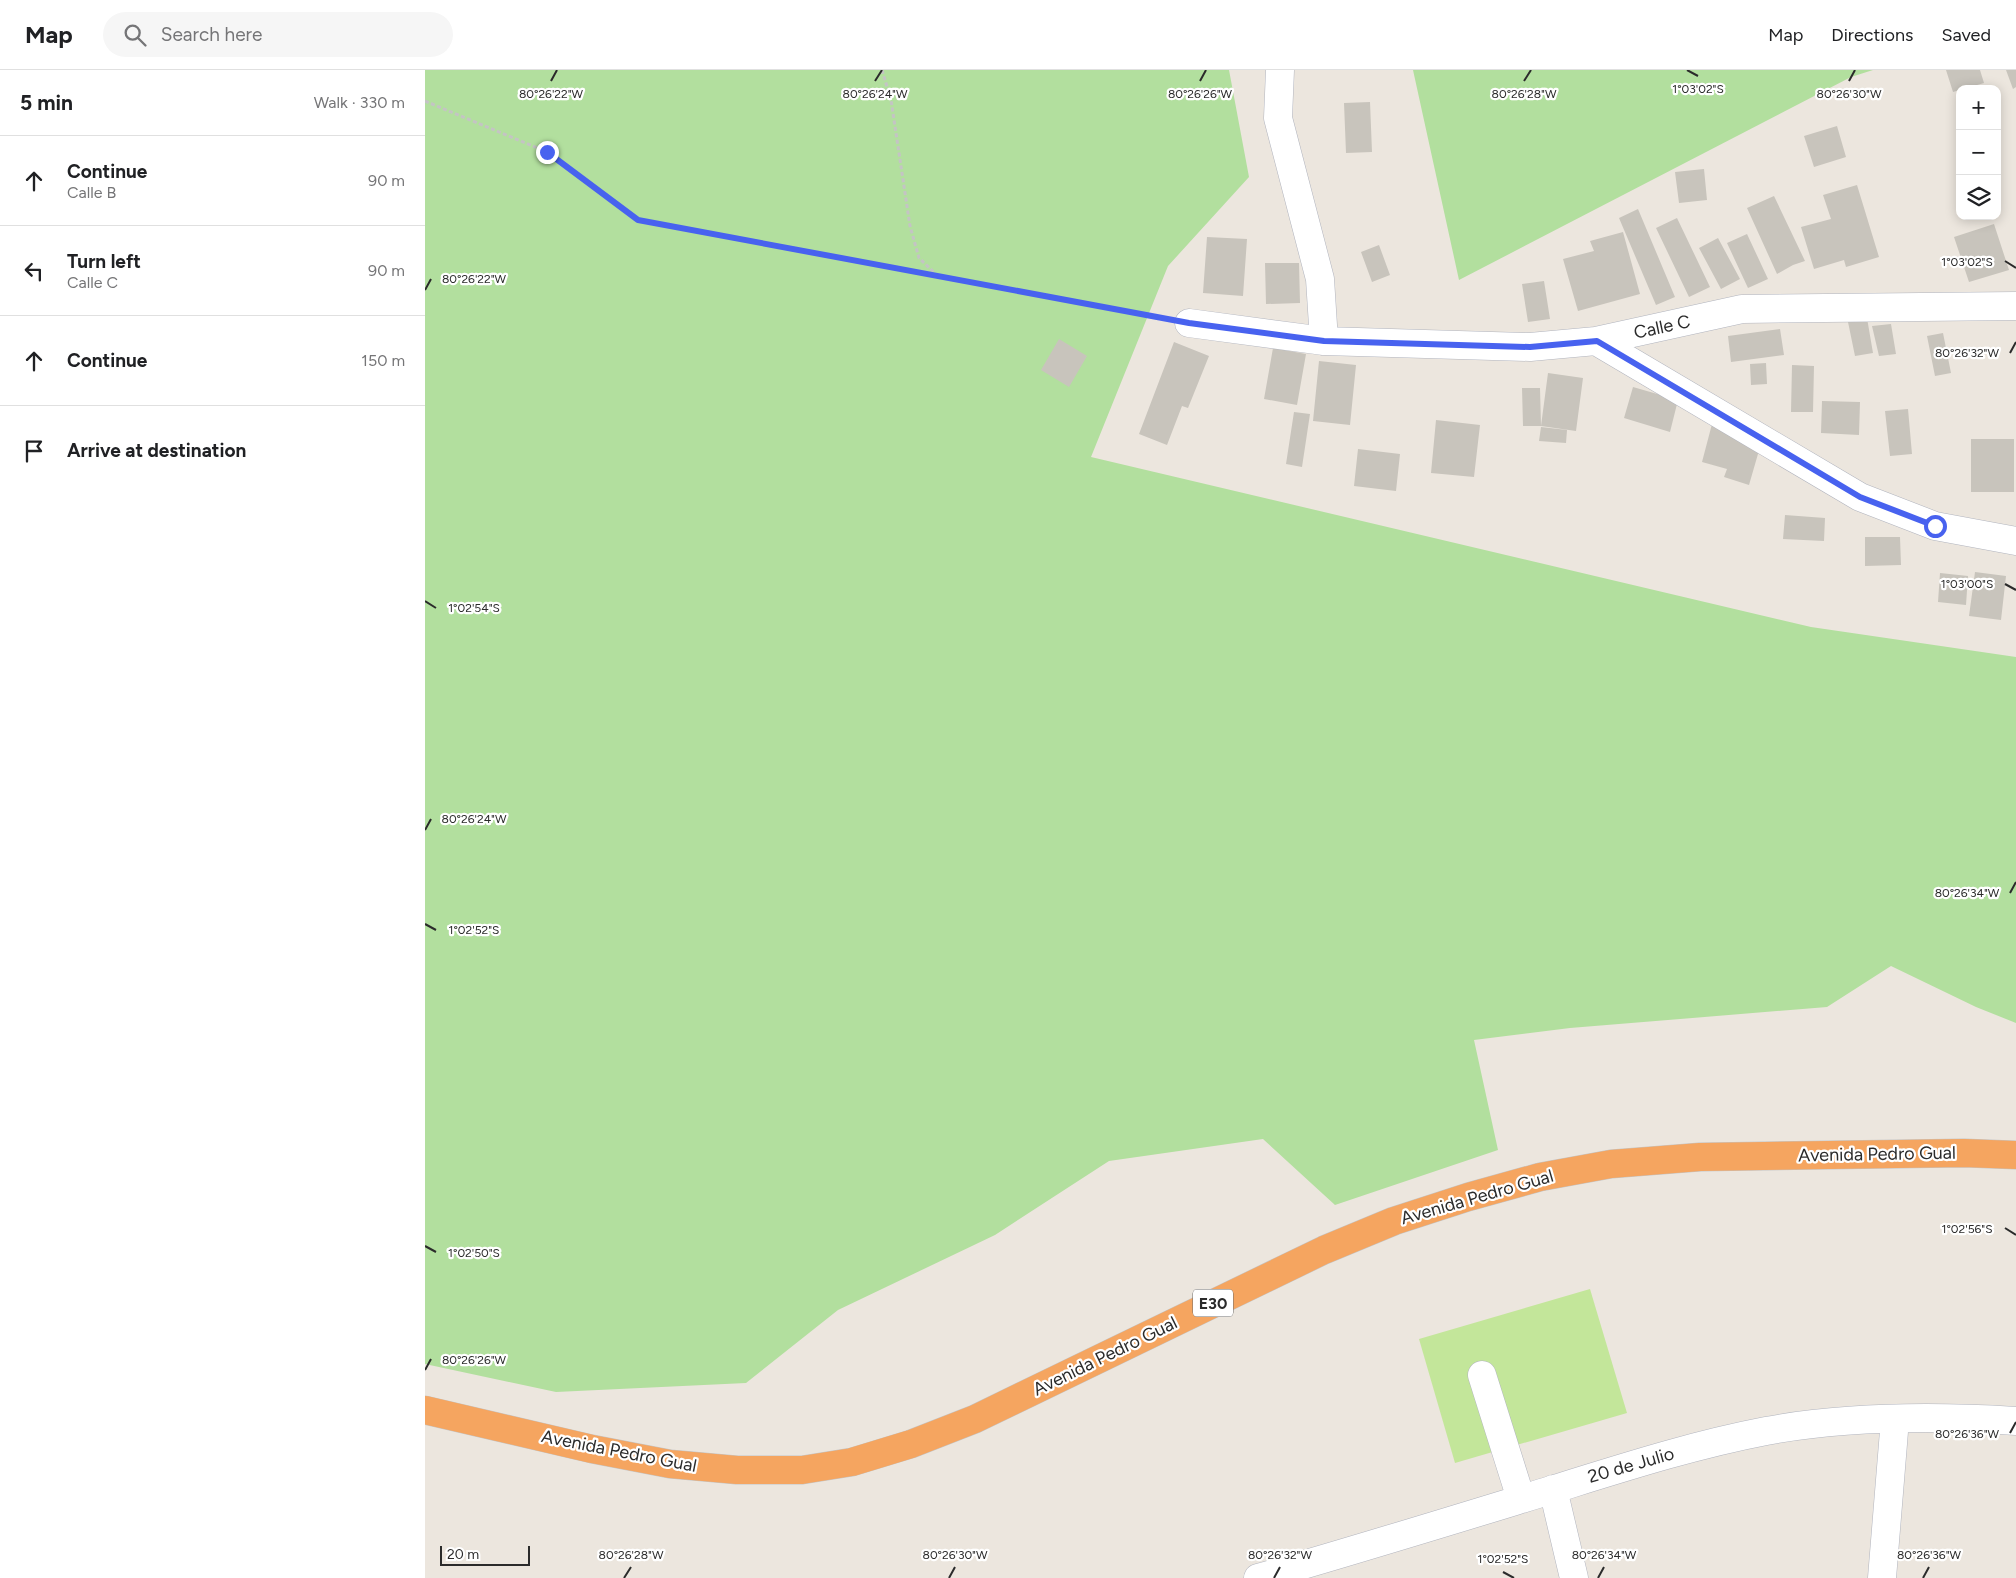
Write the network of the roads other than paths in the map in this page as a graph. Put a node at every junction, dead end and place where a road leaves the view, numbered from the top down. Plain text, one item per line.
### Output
1 (1280, 70) edge
2 (2016, 306) edge
3 (1189, 323) road end
4 (1324, 341) junction
5 (1597, 341) junction
6 (2016, 541) edge
7 (2016, 1155) edge
8 (1482, 1375) dead end
9 (425, 1410) edge
10 (1895, 1419) junction
11 (2016, 1421) edge
12 (1553, 1489) junction
13 (1521, 1499) junction
14 (1303, 1572) edge
15 (1888, 1577) edge
16 (1258, 1578) edge
17 (1574, 1578) edge

1 - 4 street
2 - 5 street, Calle C
3 - 4 street, Calle C
4 - 5 street, Calle C
5 - 6 street
7 - 9 highway, Avenida Pedro Gual / E30
8 - 13 street
10 - 11 street, 20 de Julio
10 - 12 street, 20 de Julio
10 - 15 street
12 - 13 street, 20 de Julio
12 - 17 street
13 - 14 street, 20 de Julio
14 - 16 street, 20 de Julio

